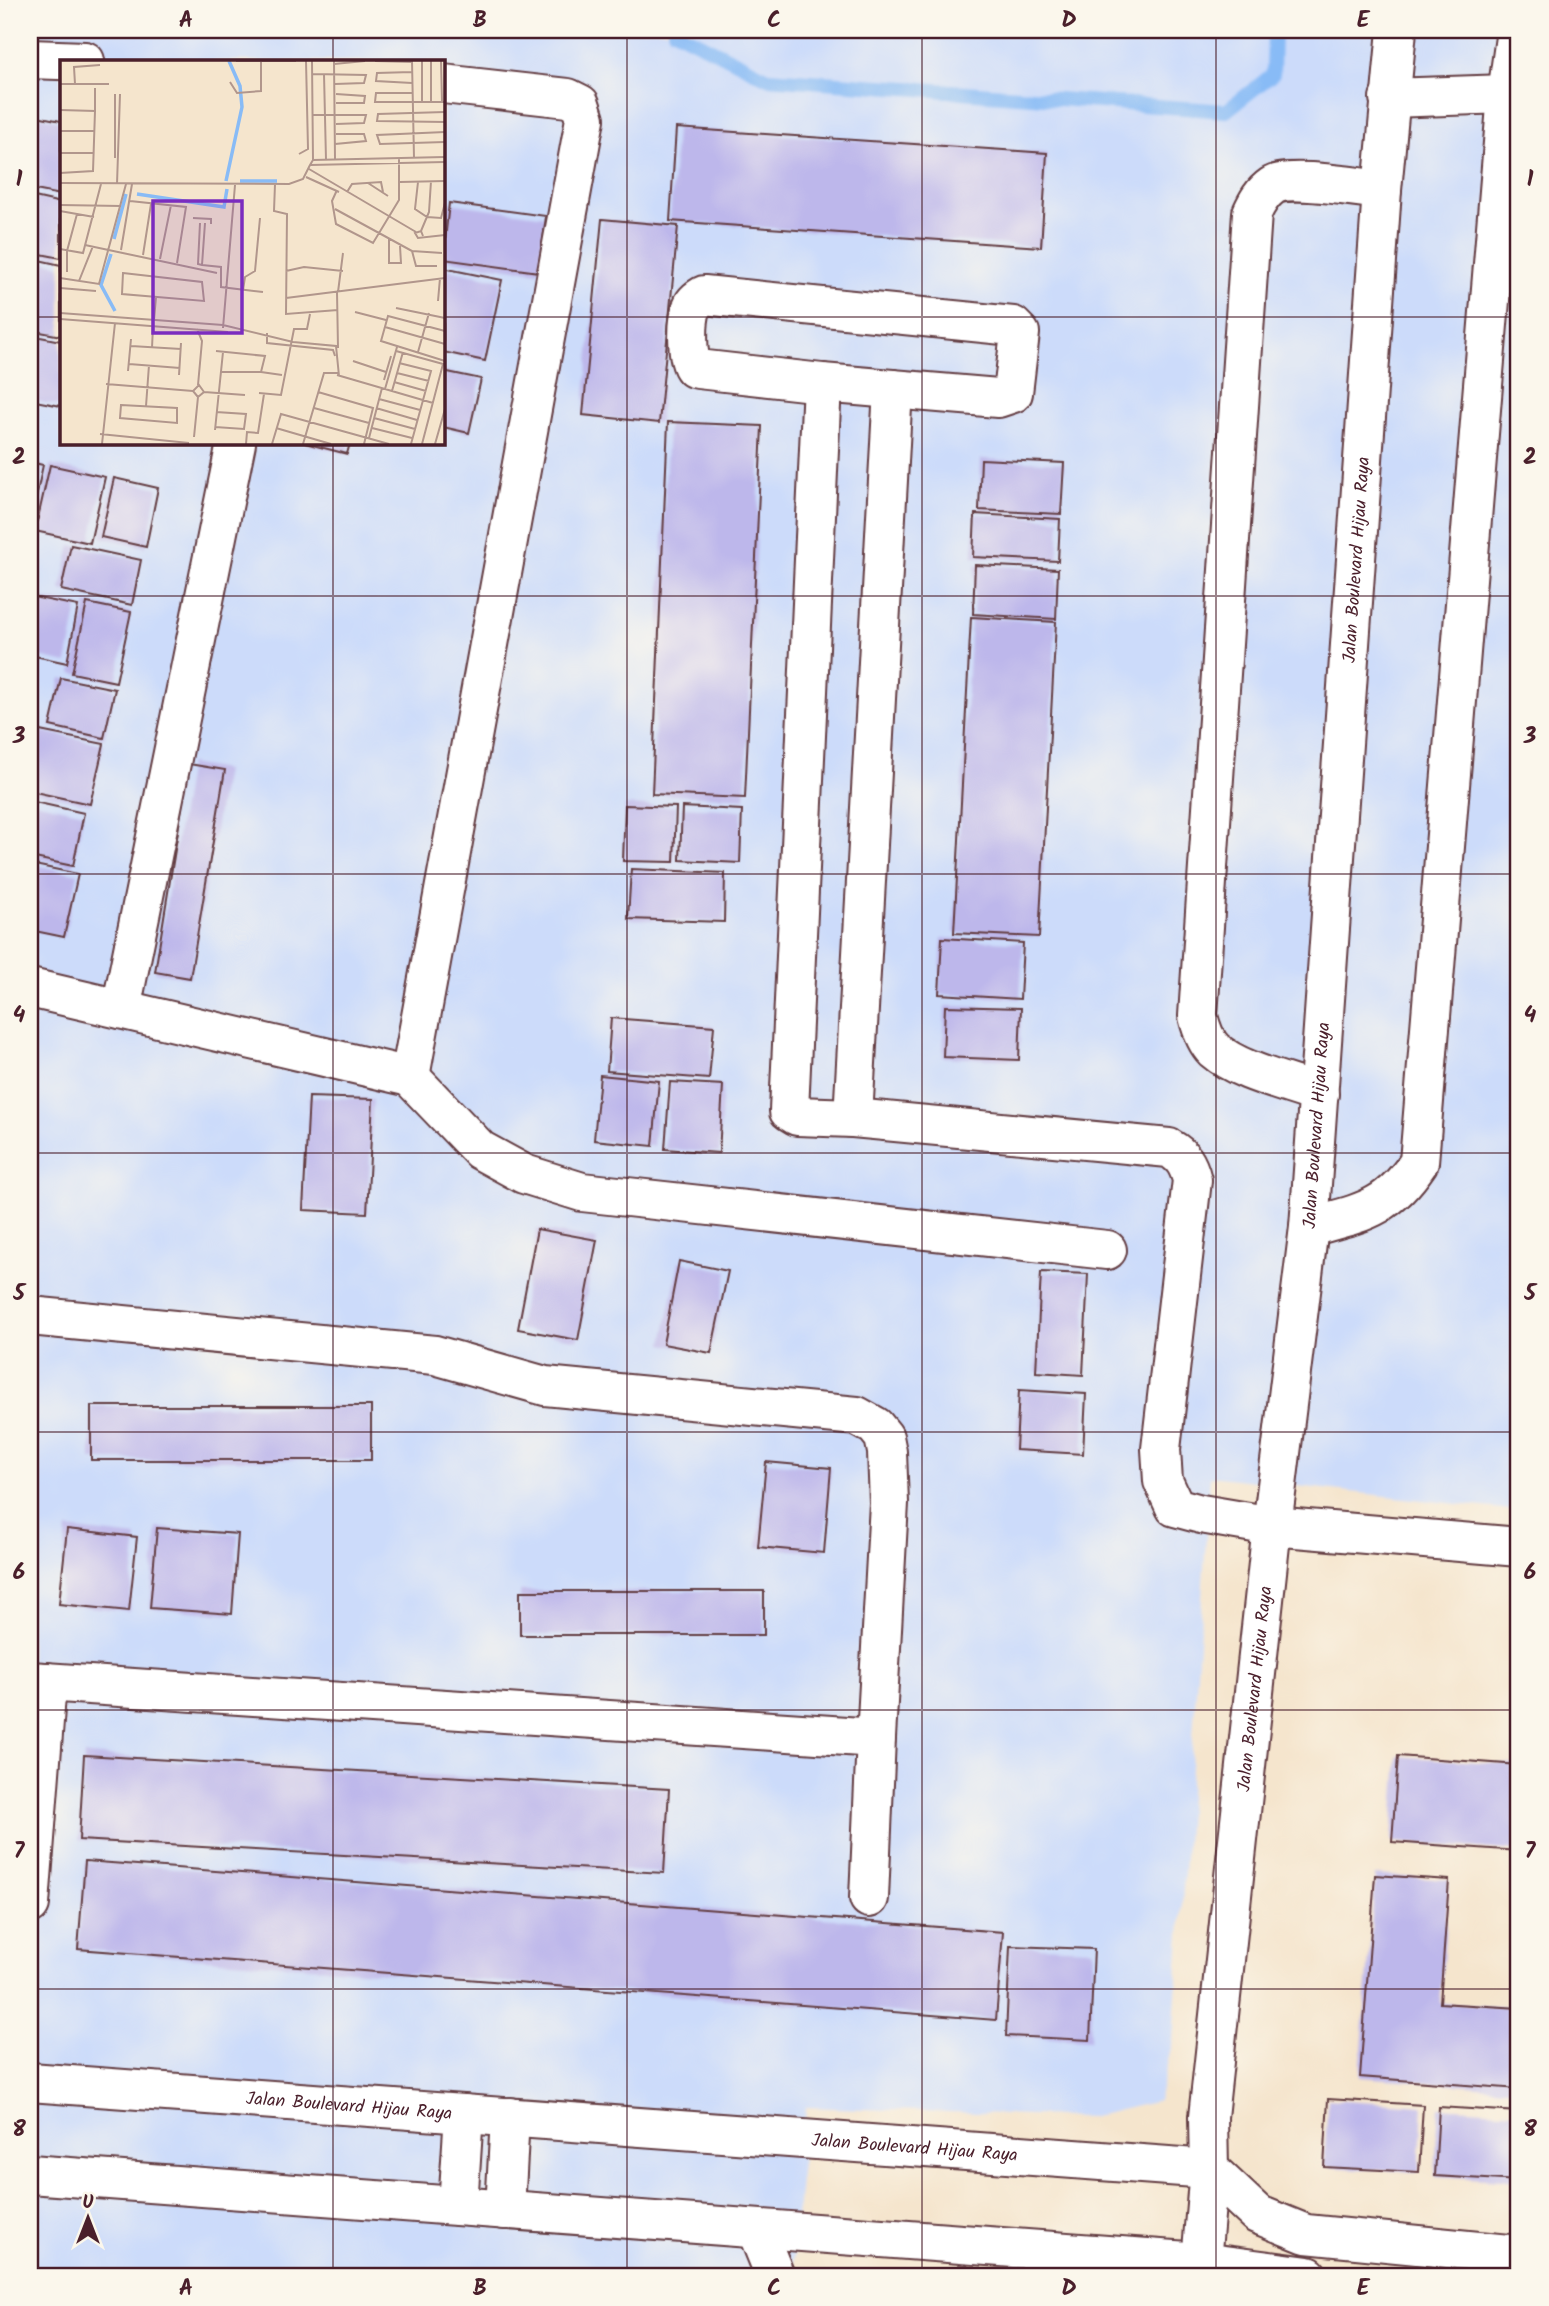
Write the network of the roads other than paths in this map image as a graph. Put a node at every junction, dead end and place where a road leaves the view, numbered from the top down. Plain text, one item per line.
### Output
1 (1397, 30) edge
2 (1516, 30) edge
3 (30, 59) edge
4 (60, 60) edge
5 (444, 84) edge
6 (1507, 94) junction
7 (1389, 98) junction
8 (1382, 190) junction
9 (822, 383) junction
10 (893, 389) junction
11 (236, 444) edge
12 (30, 988) edge
13 (121, 1009) junction
14 (410, 1077) junction
15 (1319, 1094) junction
16 (853, 1118) junction
17 (1309, 1227) junction
18 (1107, 1250) dead end
19 (30, 1316) edge
20 (1272, 1525) junction
21 (1519, 1547) edge
22 (38, 1681) edge
23 (876, 1738) junction
24 (32, 1846) edge
25 (869, 1898) dead end
26 (30, 1904) edge
27 (30, 2082) edge
28 (464, 2113) junction
29 (510, 2117) junction
30 (1209, 2169) junction
31 (30, 2174) edge
32 (458, 2206) junction
33 (506, 2210) junction
34 (757, 2229) junction
35 (1519, 2255) edge
36 (980, 2261) edge
37 (1201, 2262) junction
38 (775, 2276) edge
39 (1308, 2276) edge

1 - 7 street, Jalan Boulevard Hijau Raya
2 - 6 street
3 - 4 street
5 - 14 street
6 - 7 street
6 - 17 street
7 - 8 street, Jalan Boulevard Hijau Raya
8 - 15 street, Jalan Boulevard Hijau Raya
8 - 15 street
9 - 10 street
9 - 10 street
9 - 16 street
10 - 16 street
11 - 13 street
12 - 13 street
13 - 14 street
14 - 18 street
15 - 17 street, Jalan Boulevard Hijau Raya
16 - 20 street
17 - 20 street, Jalan Boulevard Hijau Raya
19 - 23 street
20 - 21 street
20 - 30 street, Jalan Boulevard Hijau Raya
22 - 23 street
22 - 24 street
23 - 25 street
24 - 26 street
27 - 28 street, Jalan Boulevard Hijau Raya
28 - 29 street, Jalan Boulevard Hijau Raya
28 - 32 street
29 - 30 street, Jalan Boulevard Hijau Raya
29 - 33 street
30 - 35 street
30 - 37 street
31 - 32 street
32 - 33 street
33 - 34 street
34 - 36 street
34 - 38 street
36 - 37 street
37 - 39 street

